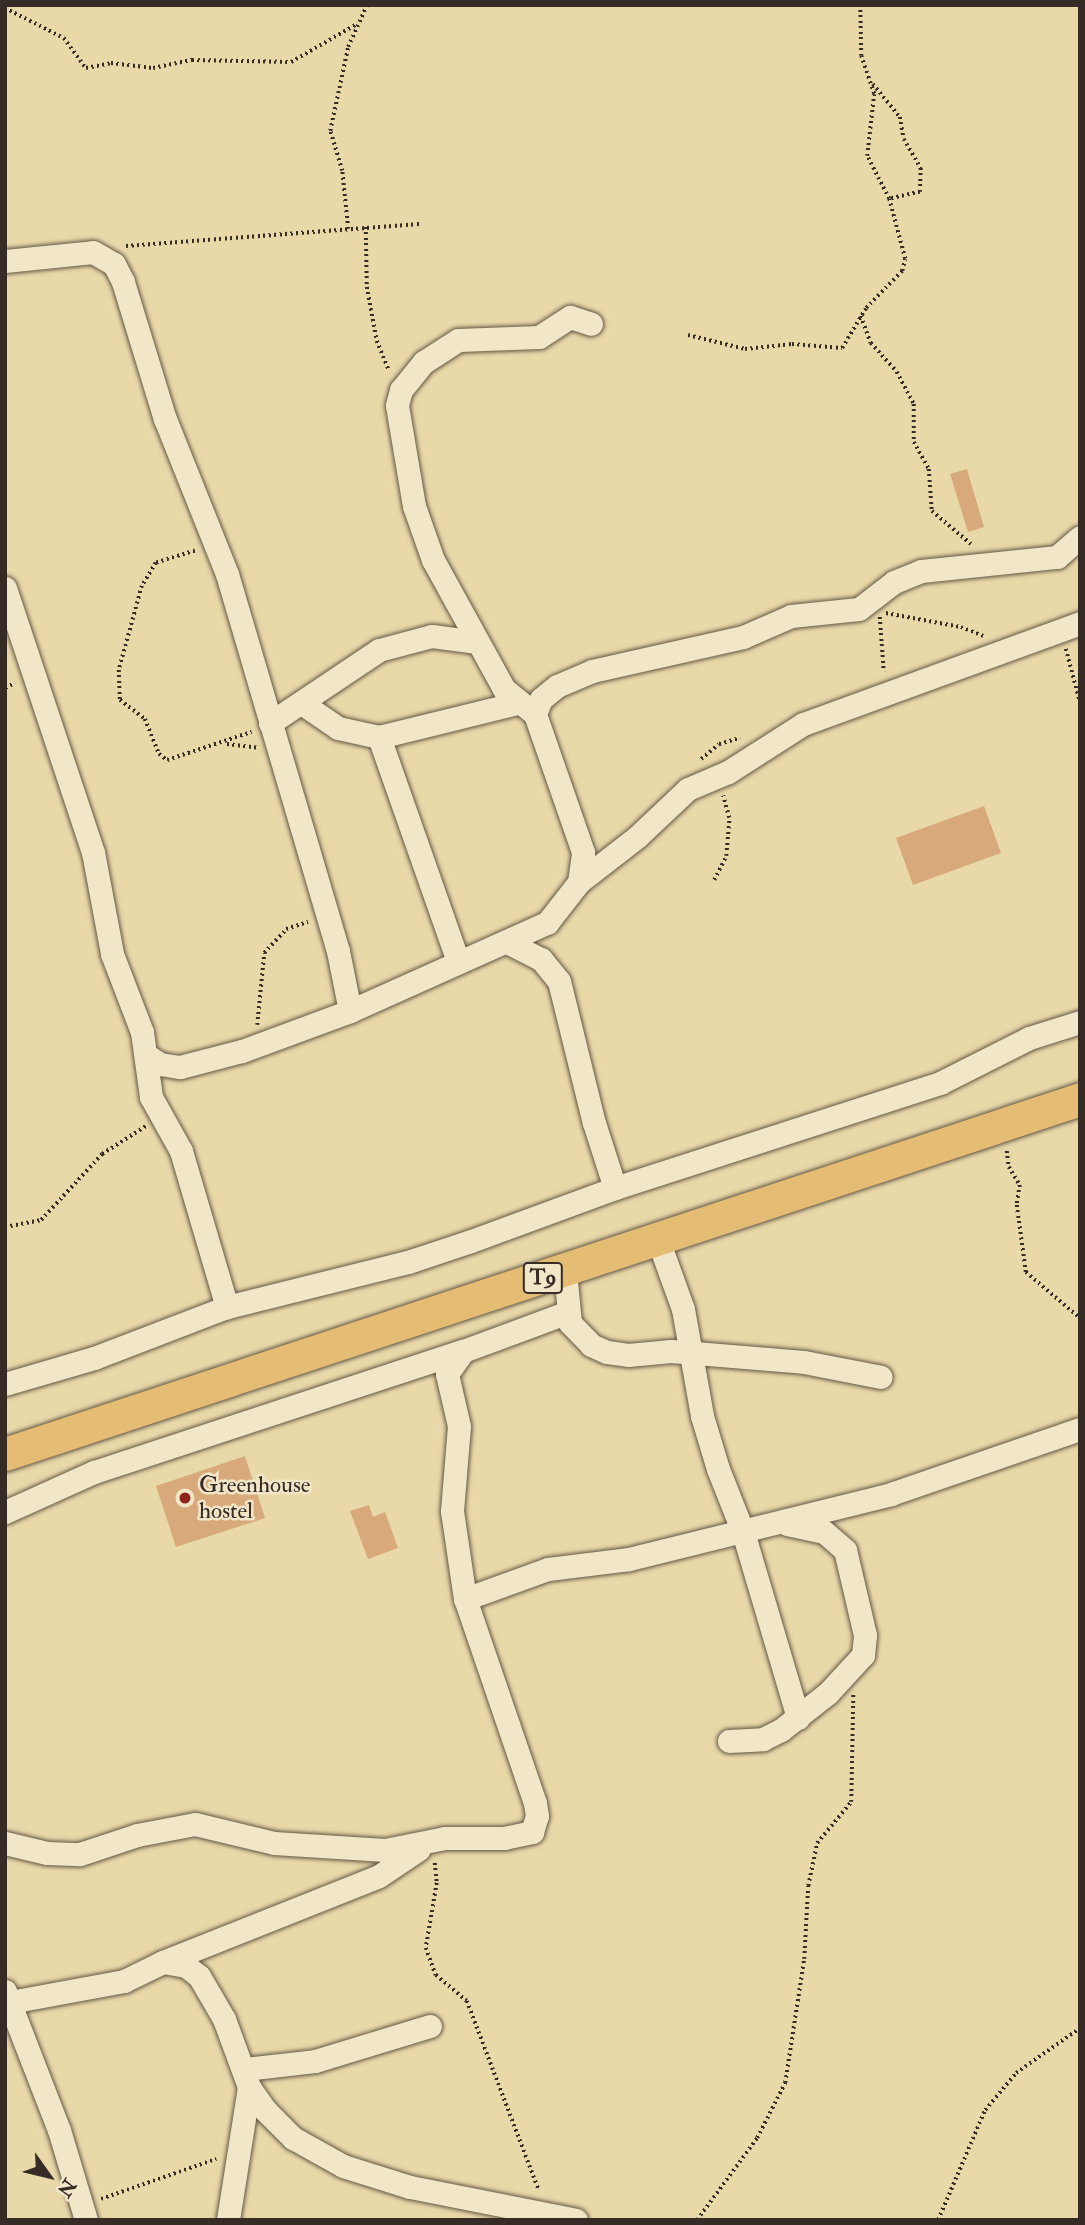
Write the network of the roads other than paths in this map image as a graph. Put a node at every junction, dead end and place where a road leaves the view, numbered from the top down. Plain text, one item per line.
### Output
1 (5, 261) edge
2 (592, 324) dead end
3 (1080, 537) edge
4 (5, 588) edge
5 (1080, 623) edge
6 (476, 642) junction
7 (303, 704) junction
8 (526, 709) junction
9 (270, 723) junction
10 (379, 737) junction
11 (579, 882) junction
12 (547, 923) junction
13 (507, 942) junction
14 (458, 961) junction
15 (559, 981) junction
16 (349, 1011) junction
17 (1080, 1022) edge
18 (145, 1055) junction
19 (1080, 1099) edge
20 (615, 1188) junction
21 (659, 1240) junction
22 (565, 1271) junction
23 (228, 1307) junction
24 (566, 1313) junction
25 (463, 1351) junction
26 (692, 1353) junction
27 (881, 1377) dead end
28 (5, 1384) edge
29 (1080, 1429) edge
30 (5, 1454) edge
31 (733, 1509) junction
32 (5, 1512) edge
33 (782, 1523) junction
34 (743, 1532) junction
35 (465, 1599) junction
36 (798, 1718) junction
37 (729, 1741) dead end
38 (431, 1841) junction
39 (5, 1843) edge
40 (163, 1962) junction
41 (7, 1996) edge
42 (430, 2026) dead end
43 (247, 2078) junction
44 (84, 2213) edge
45 (566, 2218) edge
46 (228, 2220) edge

1 - 9 street
2 - 6 street
3 - 8 street
4 - 18 street
5 - 11 street
6 - 7 street
6 - 8 street
7 - 9 street
7 - 10 street
8 - 10 street
8 - 11 street
9 - 16 street
10 - 14 street
11 - 12 street
12 - 13 street
12 - 15 street
13 - 14 street
13 - 15 street
14 - 16 street
15 - 20 street
16 - 18 street
17 - 20 street
18 - 23 street
19 - 21 highway, T9
20 - 23 street
21 - 22 highway, T9
21 - 26 street
22 - 24 street
22 - 30 highway, T9
23 - 28 street
24 - 25 street
24 - 26 street
25 - 32 street
25 - 35 street
26 - 27 street
26 - 31 street
29 - 33 street
31 - 33 street
31 - 34 street
33 - 34 street
33 - 36 street
34 - 35 street
34 - 36 street
35 - 38 street
36 - 37 street
38 - 39 street
38 - 40 street
40 - 41 street
40 - 43 street
41 - 44 street
42 - 43 street
43 - 45 street
43 - 46 street

